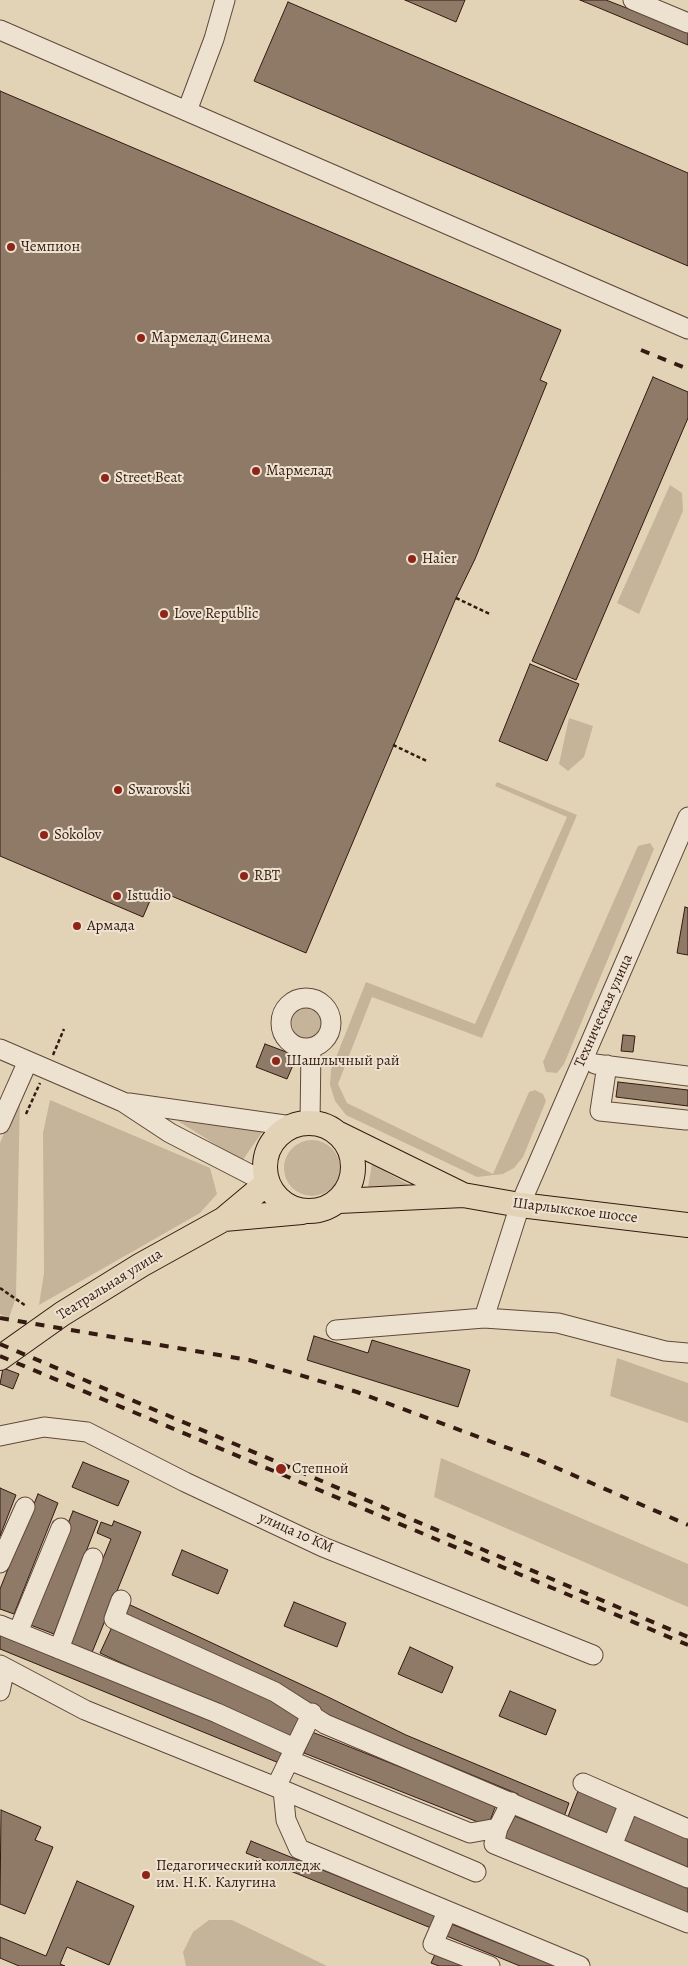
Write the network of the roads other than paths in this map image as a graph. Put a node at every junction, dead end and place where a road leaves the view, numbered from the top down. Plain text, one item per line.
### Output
1 (225, 0) edge
2 (632, 0) edge
3 (688, 23) edge
4 (0, 30) edge
5 (187, 111) junction
6 (688, 329) edge
7 (688, 818) edge
8 (311, 1048) dead end
9 (0, 1049) edge
10 (28, 1061) junction
11 (582, 1062) junction
12 (607, 1065) junction
13 (688, 1076) edge
14 (123, 1102) junction
15 (686, 1120) dead end
16 (0, 1124) edge
17 (301, 1125) junction
18 (339, 1134) junction
19 (267, 1183) junction
20 (463, 1194) junction
21 (339, 1201) junction
22 (520, 1205) junction
23 (302, 1212) junction
24 (224, 1219) junction
25 (688, 1225) edge
26 (484, 1318) junction
27 (336, 1330) dead end
28 (688, 1353) edge
29 (0, 1358) edge
30 (0, 1436) edge
31 (25, 1507) dead end
32 (61, 1528) dead end
33 (93, 1558) dead end
34 (0, 1563) edge
35 (121, 1600) dead end
36 (0, 1625) edge
37 (18, 1632) junction
38 (59, 1649) junction
39 (593, 1656) dead end
40 (3, 1666) edge
41 (0, 1691) edge
42 (312, 1713) junction
43 (292, 1754) junction
44 (582, 1783) dead end
45 (280, 1789) junction
46 (511, 1802) junction
47 (629, 1803) junction
48 (498, 1828) junction
49 (688, 1828) edge
50 (612, 1846) junction
51 (476, 1872) dead end
52 (688, 1878) edge
53 (447, 1912) junction
54 (688, 1922) edge
55 (490, 1966) edge
56 (580, 1966) edge

1 - 5 street
2 - 3 street
4 - 5 street
5 - 6 street
7 - 11 street, Техническая улица
8 - 17 street
9 - 10 street
10 - 14 street
10 - 16 street
11 - 12 street
11 - 22 street, Техническая улица
12 - 13 street
12 - 15 street
14 - 17 street
14 - 19 street
17 - 18 main road
17 - 19 main road
18 - 20 main road, Шарлыкское шоссе
18 - 21 main road
19 - 23 main road
19 - 24 main road, Театральная улица
20 - 21 main road, Шарлыкское шоссе
20 - 22 main road, Шарлыкское шоссе
21 - 23 main road
22 - 25 main road, Шарлыкское шоссе
22 - 26 street, Техническая улица
23 - 24 main road, Театральная улица
24 - 29 main road, Театральная улица
26 - 27 street
26 - 28 street
30 - 39 street, улица 10 КМ
31 - 34 street
32 - 37 street
33 - 38 street
35 - 42 street
36 - 37 street
37 - 38 street
38 - 43 street
40 - 41 street
40 - 45 street
42 - 43 street
42 - 46 street
43 - 45 street
43 - 48 street
44 - 47 street
45 - 51 street
45 - 53 street
46 - 48 street
46 - 50 street
47 - 49 street
47 - 50 street
48 - 54 street
50 - 52 street
53 - 55 street
53 - 56 street

